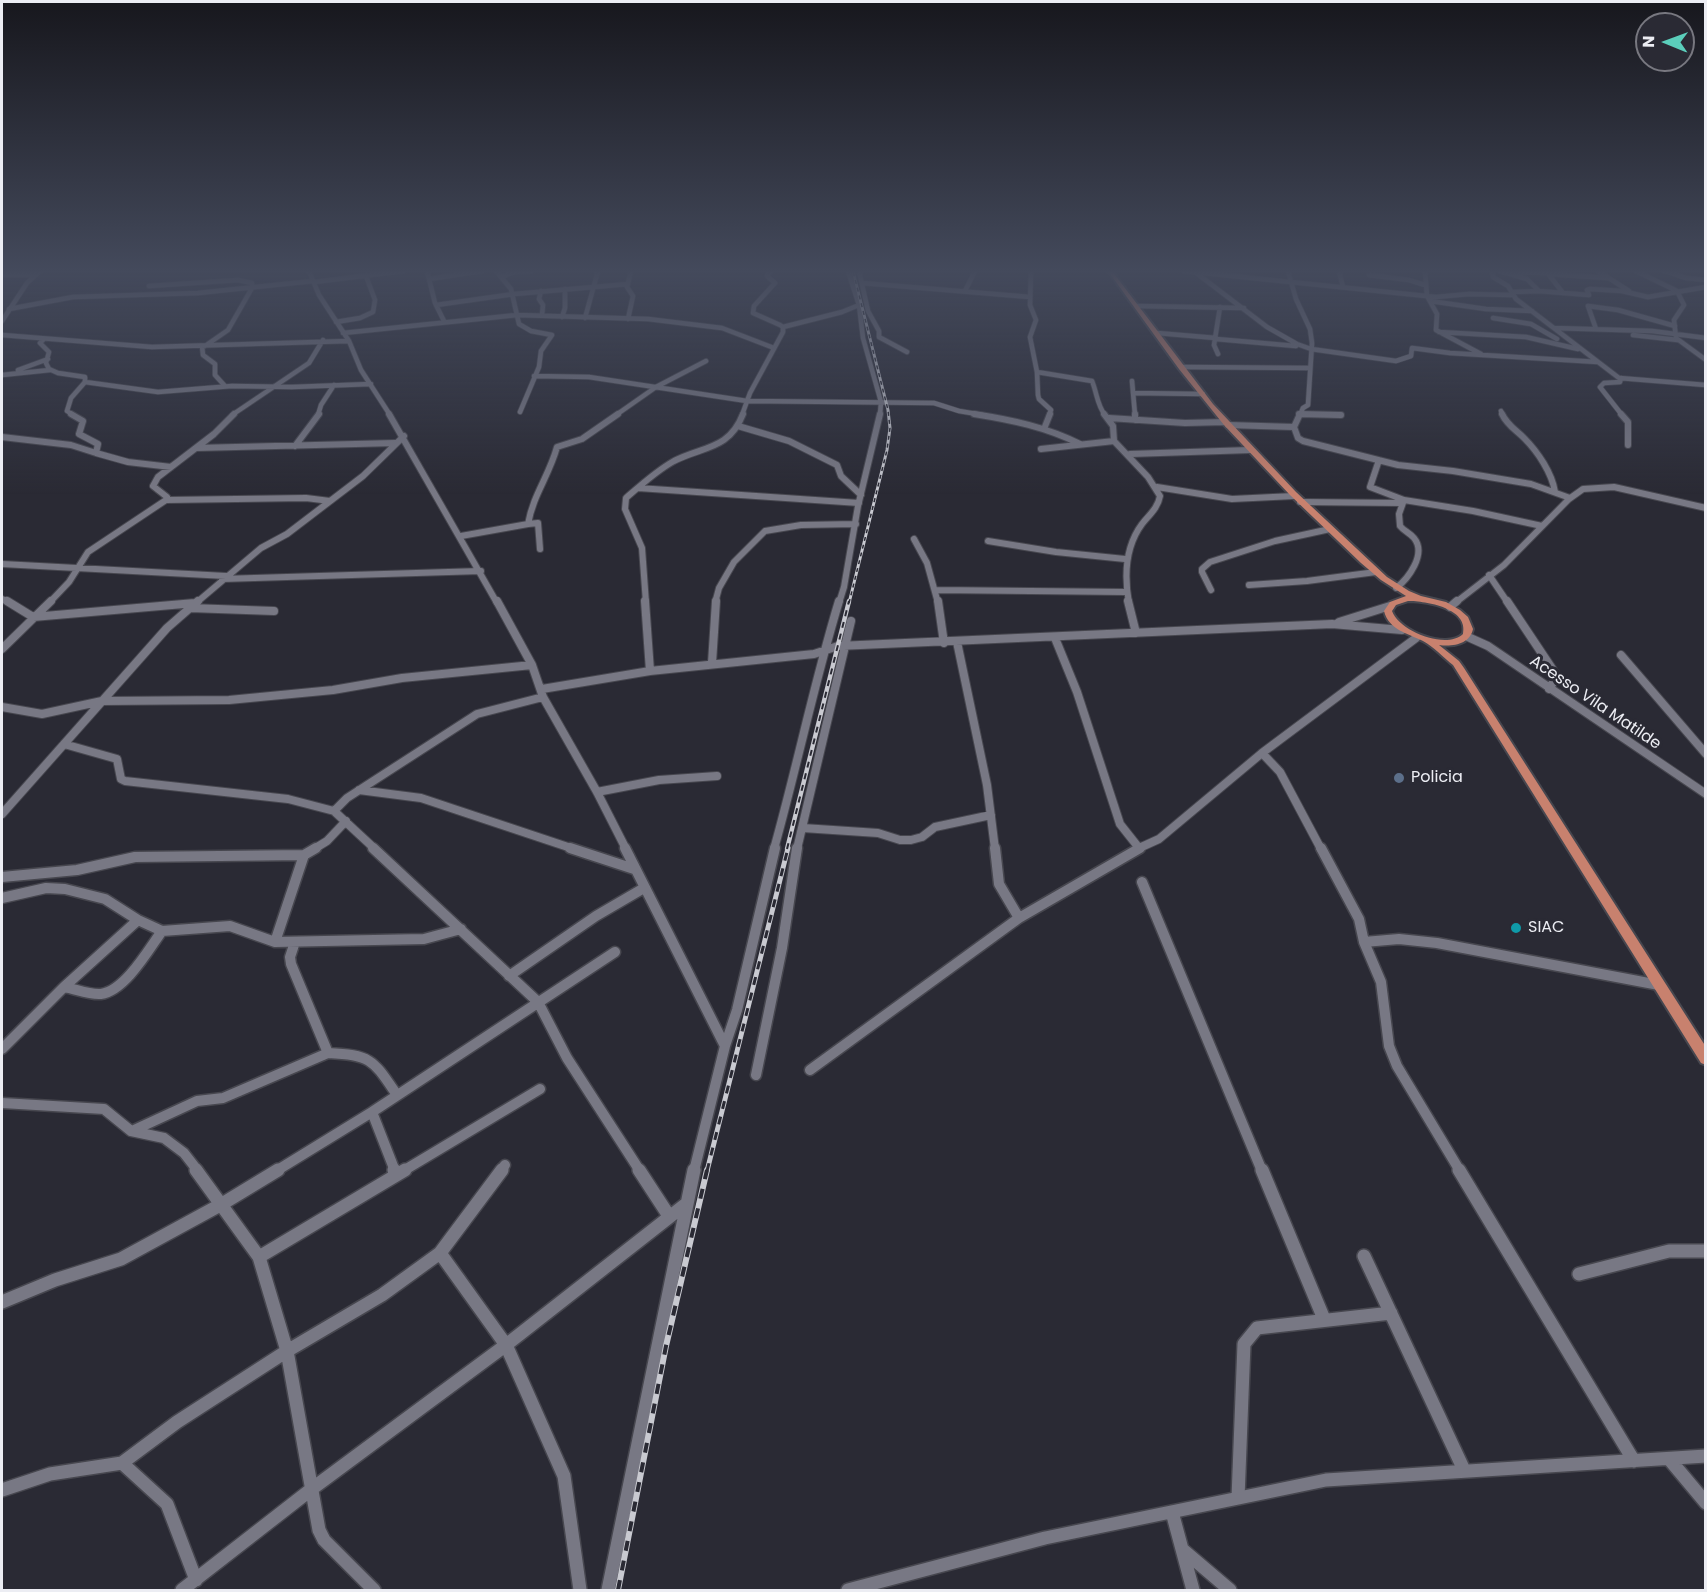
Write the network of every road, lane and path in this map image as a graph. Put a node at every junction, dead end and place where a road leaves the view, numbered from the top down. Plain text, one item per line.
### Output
1 (43, 345) edge
2 (130, 345) edge
3 (217, 345) edge
4 (321, 345) edge
5 (351, 345) edge
6 (545, 345) edge
7 (767, 345) edge
8 (865, 345) edge
9 (895, 345) edge
10 (1032, 345) edge
11 (1166, 345) edge
12 (1214, 345) edge
13 (1286, 345) edge
14 (1299, 345) edge
15 (1311, 345) edge
16 (1463, 345) edge
17 (1563, 345) edge
18 (1577, 345) edge
19 (1685, 345) edge
20 (203, 346) junction
21 (1302, 347) junction
22 (774, 348) joint
23 (1311, 349) junction
24 (1584, 351) junction
25 (908, 352) dead end
26 (1218, 354) dead end
27 (1481, 355) junction
28 (48, 359) junction
29 (1706, 360) edge
30 (706, 361) dead end
31 (1598, 362) junction
32 (1182, 367) junction
33 (1309, 368) junction
34 (50, 370) junction
35 (1037, 372) junction
36 (4, 374) edge
37 (534, 376) junction
38 (1621, 378) junction
39 (1132, 381) dead end
40 (85, 382) junction
41 (370, 384) junction
42 (334, 385) junction
43 (1706, 385) edge
44 (225, 386) junction
45 (274, 387) junction
46 (656, 387) junction
47 (1133, 393) junction
48 (1203, 394) junction
49 (747, 401) junction
50 (881, 402) junction
51 (1501, 411) dead end
52 (520, 412) dead end
53 (1299, 414) junction
54 (1341, 415) dead end
55 (1109, 418) junction
56 (1135, 420) junction
57 (1227, 424) junction
58 (738, 426) junction
59 (1294, 427) junction
60 (1044, 429) junction
61 (404, 436) junction
62 (2, 437) edge
63 (1114, 441) junction
64 (395, 443) junction
65 (1080, 444) junction
66 (1628, 445) dead end
67 (295, 447) junction
68 (196, 448) junction
69 (1041, 449) dead end
70 (1250, 450) junction
71 (96, 453) junction
72 (1130, 454) junction
73 (1379, 460) junction
74 (171, 467) junction
75 (1157, 487) junction
76 (638, 488) junction
77 (1555, 492) junction
78 (1570, 498) junction
79 (860, 499) junction
80 (1297, 499) junction
81 (166, 500) junction
82 (330, 501) junction
83 (1403, 501) junction
84 (1706, 508) edge
85 (528, 524) junction
86 (856, 524) junction
87 (1542, 526) junction
88 (1330, 529) junction
89 (461, 536) junction
90 (914, 539) dead end
91 (988, 541) dead end
92 (540, 549) dead end
93 (1125, 559) junction
94 (2, 564) edge
95 (80, 569) junction
96 (481, 571) junction
97 (1376, 572) junction
98 (1489, 575) junction
99 (224, 578) junction
100 (1387, 582) junction
101 (1249, 585) dead end
102 (1396, 588) junction
103 (936, 590) junction
104 (1211, 590) dead end
105 (1125, 592) junction
106 (1418, 598) junction
107 (2, 599) edge
108 (192, 605) junction
109 (1391, 605) junction
110 (1450, 607) junction
111 (274, 611) dead end
112 (33, 617) junction
113 (851, 621) dead end
114 (1332, 624) junction
115 (1402, 630) junction
116 (1136, 633) junction
117 (1468, 637) junction
118 (1054, 638) junction
119 (1416, 638) junction
120 (957, 642) junction
121 (1430, 642) junction
122 (1457, 642) junction
123 (944, 643) junction
124 (845, 647) junction
125 (2, 649) edge
126 (825, 651) junction
127 (1621, 655) dead end
128 (712, 663) junction
129 (1456, 663) junction
130 (532, 665) junction
131 (651, 671) junction
132 (1549, 689) junction
133 (543, 693) junction
134 (102, 701) junction
135 (2, 707) edge
136 (64, 744) junction
137 (1262, 753) junction
138 (1706, 754) edge
139 (717, 776) dead end
140 (359, 790) junction
141 (597, 792) junction
142 (1706, 794) edge
143 (334, 811) junction
144 (2, 814) edge
145 (991, 815) junction
146 (346, 822) junction
147 (803, 828) junction
148 (1139, 848) junction
149 (304, 855) junction
150 (634, 869) junction
151 (2, 877) edge
152 (1142, 882) dead end
153 (644, 888) junction
154 (2, 898) edge
155 (1019, 918) junction
156 (138, 920) junction
157 (461, 929) junction
158 (162, 931) junction
159 (275, 942) junction
160 (295, 942) junction
161 (1364, 942) junction
162 (615, 952) dead end
163 (510, 976) junction
164 (1659, 985) junction
165 (64, 987) junction
166 (538, 1002) junction
167 (725, 1046) junction
168 (2, 1049) edge
169 (328, 1053) junction
170 (1706, 1059) edge
171 (810, 1070) dead end
172 (756, 1075) dead end
173 (540, 1089) dead end
174 (397, 1095) junction
175 (2, 1103) edge
176 (372, 1112) junction
177 (131, 1131) junction
178 (505, 1165) dead end
179 (396, 1174) junction
180 (687, 1203) junction
181 (222, 1204) junction
182 (669, 1216) junction
183 (1706, 1251) edge
184 (440, 1253) junction
185 (1364, 1256) dead end
186 (259, 1257) junction
187 (1579, 1274) dead end
188 (2, 1302) edge
189 (1391, 1313) junction
190 (1324, 1319) junction
191 (506, 1345) junction
192 (287, 1351) junction
193 (1706, 1456) edge
194 (1670, 1460) junction
195 (1634, 1461) junction
196 (122, 1463) junction
197 (1464, 1470) junction
198 (313, 1488) junction
199 (2, 1490) edge
200 (1238, 1498) junction
201 (1706, 1503) edge
202 (1172, 1512) junction
203 (1182, 1549) junction
204 (196, 1580) junction
205 (182, 1590) edge
206 (374, 1590) edge
207 (580, 1590) edge
208 (608, 1590) edge
209 (848, 1590) edge
210 (1193, 1590) edge
211 (1230, 1590) edge

1 - 28 street
2 - 20 street
3 - 20 street
4 - 45 street
5 - 41 street
6 - 37 street
7 - 22 street
8 - 50 street
9 - 25 street
10 - 35 street
11 - 32 main road
12 - 26 street
13 - 21 street
14 - 21 street
15 - 23 street
16 - 27 street
17 - 24 street
18 - 24 street
19 - 29 street
20 - 44 street
21 - 23 street
22 - 49 street
23 - 27 street
23 - 33 street
24 - 31 street
27 - 31 street
28 - 34 street
28 - 36 street
30 - 46 street
31 - 38 street
32 - 33 street
32 - 48 main road
33 - 53 street
34 - 36 street
34 - 40 street
35 - 55 street
35 - 60 street
37 - 46 street
37 - 52 street
38 - 43 street
38 - 66 street
39 - 47 street
40 - 44 street
40 - 71 street
41 - 42 street
41 - 61 street
42 - 45 street
42 - 67 street
44 - 45 street
45 - 68 street
46 - 49 street
46 - 85 street
47 - 48 street
47 - 56 street
48 - 57 main road
49 - 50 street
49 - 58 street
50 - 60 street
50 - 79 street
51 - 77 street
53 - 54 street
53 - 59 street
55 - 56 street
55 - 63 street
56 - 57 street
57 - 59 street
57 - 70 main road
58 - 76 street
58 - 79 street
59 - 73 street
60 - 65 street
61 - 64 street
61 - 89 street
62 - 71 street
63 - 65 street
63 - 72 street
64 - 67 street
64 - 82 street
65 - 69 street
67 - 68 street
68 - 74 street
70 - 72 street
70 - 80 main road
71 - 74 street
72 - 75 street
73 - 77 street
73 - 83 street
74 - 81 street
75 - 80 street
75 - 93 street
76 - 79 street
76 - 131 street
77 - 78 street
78 - 84 street
78 - 87 street
79 - 86 street
80 - 83 street
80 - 88 main road
81 - 82 street
81 - 95 street
82 - 99 street
83 - 87 street
83 - 102 street
85 - 89 street
85 - 92 street
86 - 126 street
86 - 128 street
87 - 98 street
88 - 97 main road
88 - 104 street
89 - 96 street
90 - 103 street
91 - 93 street
93 - 105 street
94 - 95 street
95 - 99 street
95 - 112 street
96 - 99 street
96 - 130 street
97 - 100 main road
97 - 101 street
98 - 110 street
98 - 132 street
99 - 108 street
100 - 102 main road
100 - 109 main road
102 - 106 main road
103 - 105 street
103 - 123 street
105 - 116 street
106 - 109 main road
106 - 110 main road
107 - 112 street
108 - 111 street
108 - 112 street
108 - 134 street
109 - 114 street
109 - 115 main road
110 - 117 main road
112 - 125 street
113 - 124 street
114 - 115 street
114 - 116 street
115 - 119 main road
116 - 118 street
117 - 122 main road
117 - 132 street, Acesso Vila Matilde
118 - 120 street
118 - 148 street
119 - 121 main road
119 - 137 street
120 - 123 street
120 - 145 street
121 - 122 main road
121 - 129 main road
122 - 129 main road
123 - 124 street
124 - 126 street
124 - 147 street
126 - 128 street
126 - 167 street
127 - 138 street
128 - 131 street
129 - 164 main road
130 - 133 street
130 - 134 street
131 - 133 street
132 - 142 street, Acesso Vila Matilde
133 - 140 street
133 - 141 street
134 - 135 street
134 - 136 street
136 - 143 street
136 - 144 street
137 - 148 street
137 - 161 street
139 - 141 street
140 - 143 street
140 - 150 street
141 - 150 street
143 - 146 street
145 - 147 street
145 - 155 street
146 - 149 street
146 - 157 street
147 - 172 street
148 - 155 street
149 - 151 street
149 - 159 street
150 - 153 street
152 - 190 street
153 - 163 street
153 - 167 street
154 - 156 street
155 - 171 street
156 - 158 street
156 - 165 street
157 - 160 street
157 - 163 street
158 - 159 street
158 - 165 street
159 - 160 street
160 - 169 street
161 - 164 street
161 - 195 street
162 - 166 street
163 - 166 street
164 - 170 main road
165 - 168 street
166 - 174 street
166 - 182 street
167 - 180 street
169 - 174 street
169 - 177 street
173 - 179 street
174 - 176 street
175 - 177 street
176 - 179 street
176 - 181 street
177 - 181 street
178 - 184 street
179 - 186 street
180 - 182 street
180 - 208 street
181 - 186 street
181 - 188 street
182 - 191 street
183 - 187 street
184 - 191 street
184 - 192 street
185 - 189 street
186 - 192 street
189 - 190 street
189 - 197 street
190 - 200 street
191 - 198 street
191 - 207 street
192 - 196 street
192 - 198 street
193 - 194 street
194 - 195 street
194 - 201 street
195 - 197 street
196 - 199 street
196 - 204 street
197 - 200 street
198 - 204 street
198 - 206 street
200 - 202 street
202 - 203 street
202 - 209 street
203 - 210 street
203 - 211 street
204 - 205 street

